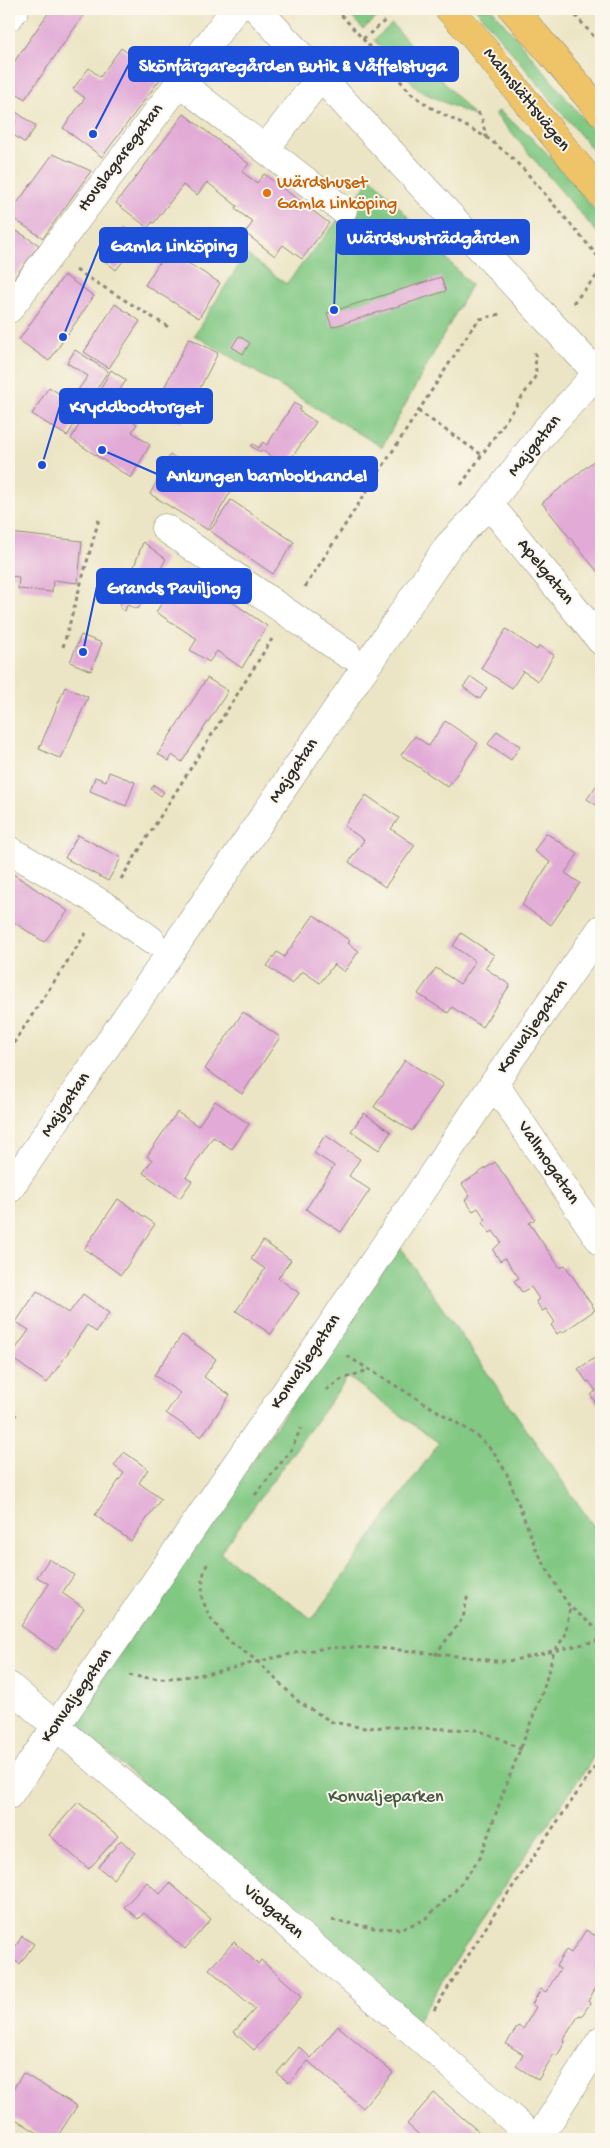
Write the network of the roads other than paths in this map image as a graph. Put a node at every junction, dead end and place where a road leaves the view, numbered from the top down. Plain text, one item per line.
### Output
1 (15, 9) edge
2 (235, 9) edge
3 (257, 9) edge
4 (449, 9) edge
5 (513, 9) edge
6 (9, 17) edge
7 (320, 78) junction
8 (179, 82) junction
9 (601, 112) edge
10 (266, 148) junction
11 (601, 194) edge
12 (343, 210) dead end
13 (9, 308) edge
14 (599, 371) edge
15 (490, 504) junction
16 (165, 528) dead end
17 (601, 641) edge
18 (347, 654) dead end
19 (9, 850) edge
20 (601, 928) edge
21 (150, 940) dead end
22 (494, 1083) junction
23 (9, 1189) edge
24 (601, 1242) edge
25 (9, 1686) edge
26 (55, 1726) junction
27 (9, 1795) edge
28 (601, 2040) edge
29 (537, 2139) edge

1 - 6 street
2 - 8 street, Hovslagaregatan
3 - 7 street
4 - 11 main road, Malmslättsvägen
5 - 9 main road
7 - 10 street
7 - 14 street
8 - 10 street
8 - 13 street, Hovslagaregatan
10 - 12 street
14 - 15 street, Majgatan
15 - 17 street, Apelgatan
15 - 23 street, Majgatan
16 - 18 street
19 - 21 street
20 - 22 street, Konvaljegatan
22 - 24 street, Vallmogatan
22 - 26 street, Konvaljegatan
25 - 26 street, Violgatan
26 - 27 street, Konvaljegatan
26 - 29 street, Violgatan
28 - 29 street

